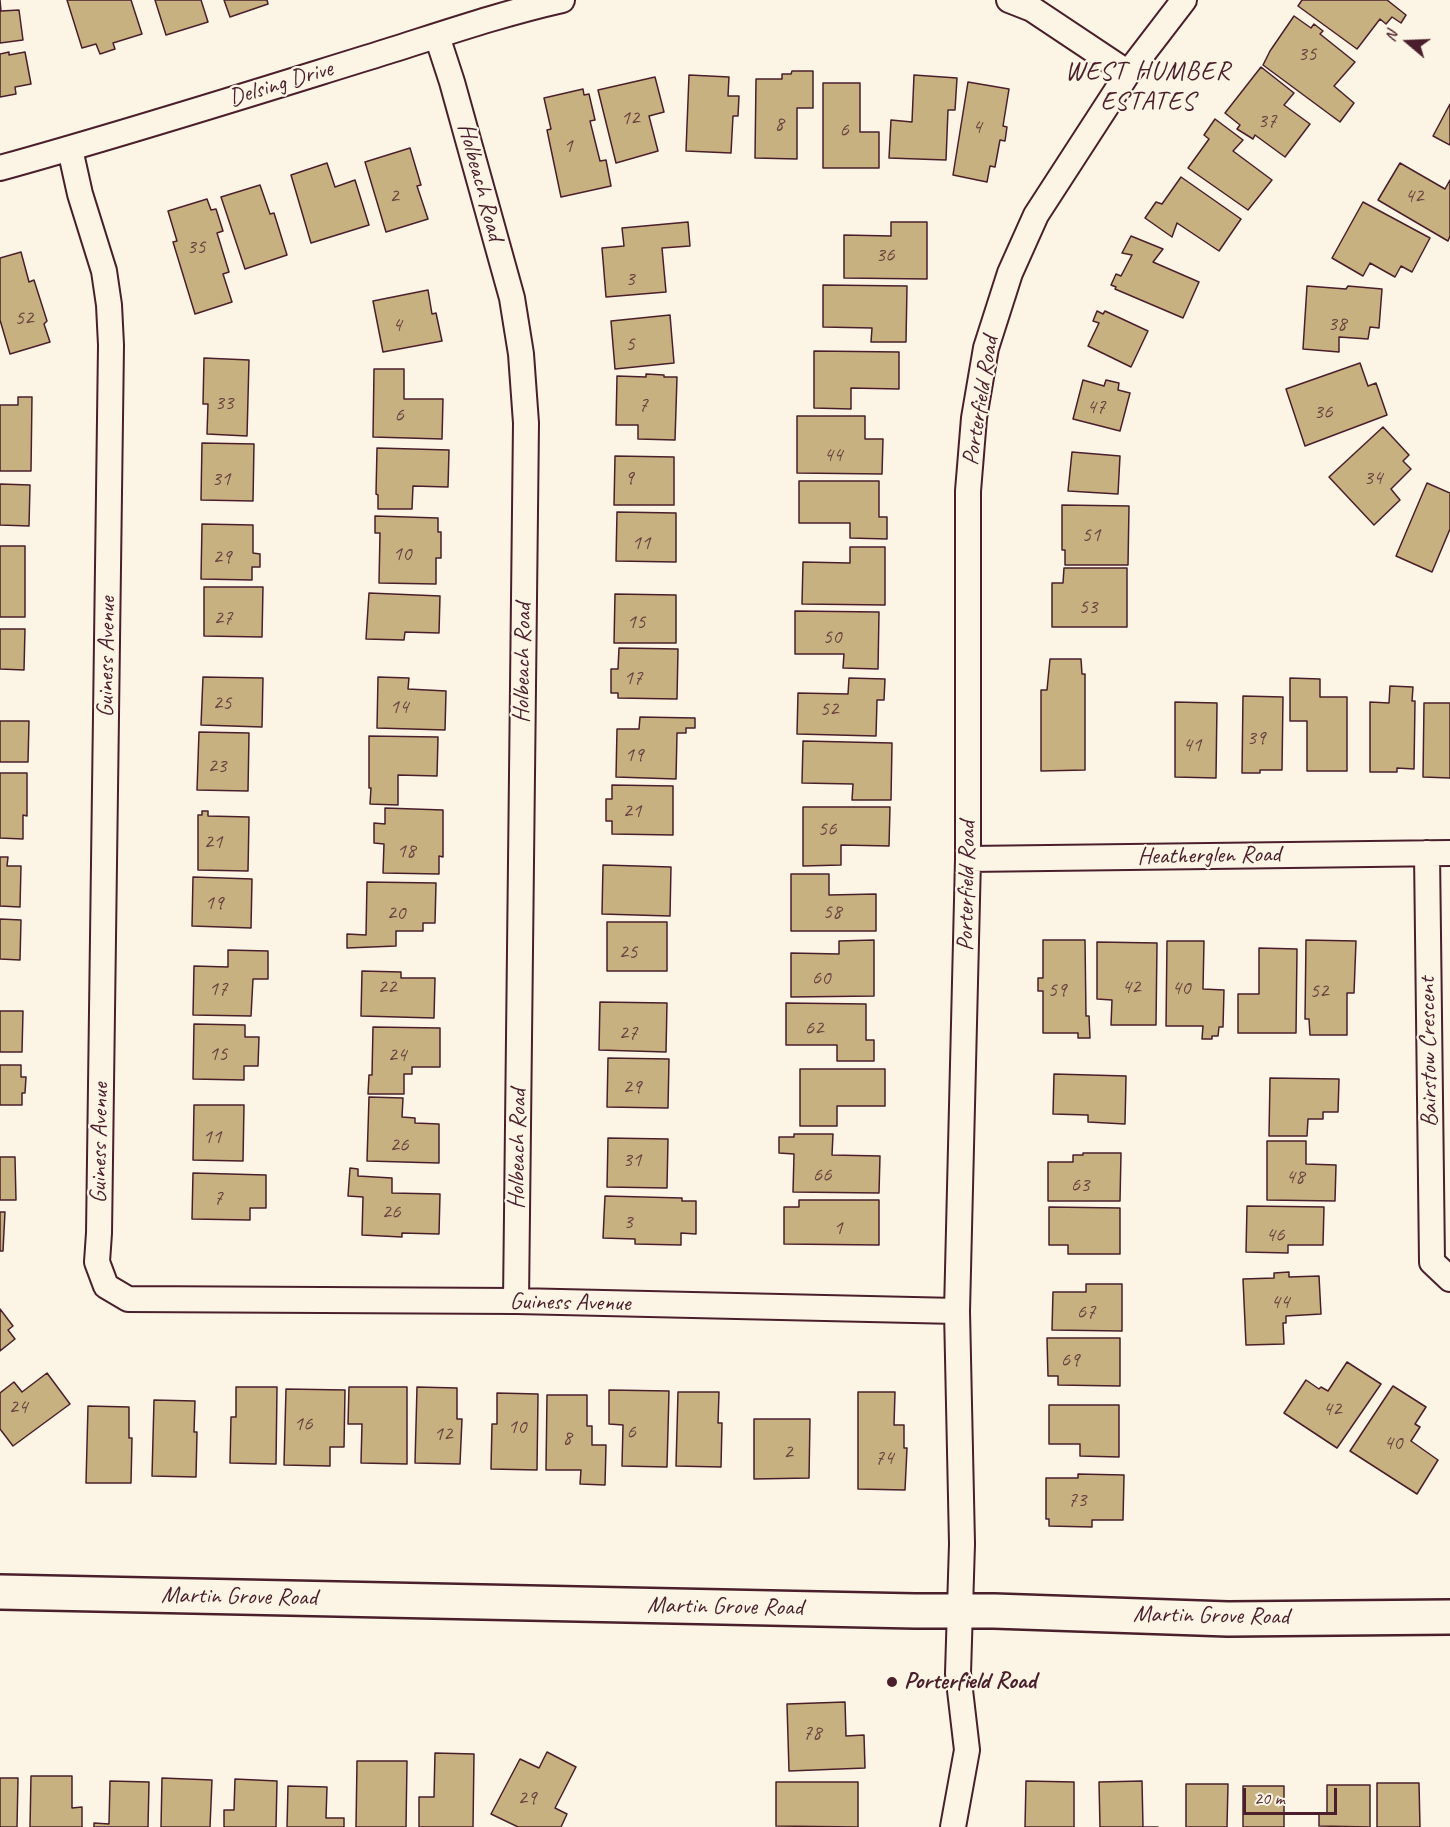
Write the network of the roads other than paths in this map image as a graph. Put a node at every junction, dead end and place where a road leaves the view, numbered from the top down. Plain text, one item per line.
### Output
1 (562, 0) edge
2 (1009, 0) edge
3 (1184, 0) edge
4 (437, 36) junction
5 (1128, 73) junction
6 (69, 149) junction
7 (0, 168) edge
8 (1438, 853) edge
9 (968, 859) junction
10 (1450, 1279) edge
11 (516, 1301) junction
12 (957, 1311) junction
13 (0, 1592) edge
14 (961, 1611) junction
15 (1450, 1617) edge
16 (953, 1827) edge

1 - 4 street, Delsing Drive
2 - 5 street
3 - 5 street, Porterfield Road
4 - 6 street, Delsing Drive
4 - 11 street, Holbeach Road
5 - 9 street, Porterfield Road
6 - 7 street, Delsing Drive
6 - 11 street, Guiness Avenue
8 - 9 street, Heatherglen Road
8 - 10 street, Bairstow Crescent
9 - 12 street, Porterfield Road
11 - 12 street, Guiness Avenue
12 - 14 street, Porterfield Road
13 - 14 main road, Martin Grove Road
14 - 15 main road, Martin Grove Road
14 - 16 street, Porterfield Road

